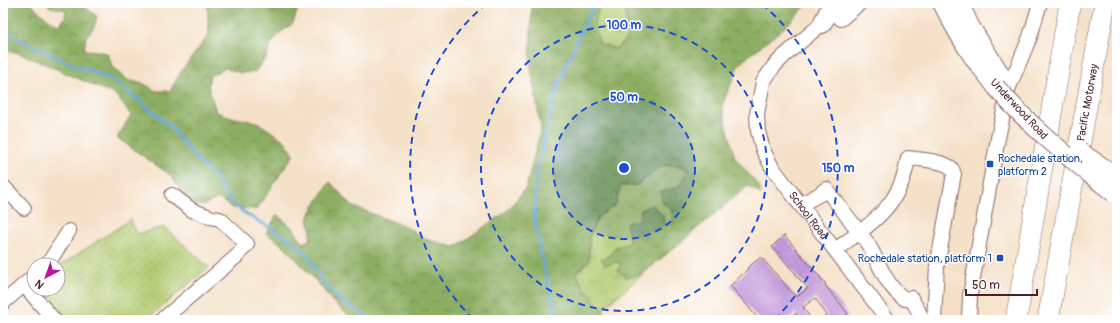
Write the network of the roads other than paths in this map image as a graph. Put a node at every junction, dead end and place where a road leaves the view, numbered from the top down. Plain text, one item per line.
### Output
1 (835, 3) edge
2 (846, 3) edge
3 (860, 3) edge
4 (930, 3) edge
5 (942, 3) edge
6 (959, 3) edge
7 (1040, 3) edge
8 (1070, 3) edge
9 (1104, 3) edge
10 (950, 20) junction
11 (822, 24) junction
12 (999, 81) junction
13 (760, 99) junction
14 (1116, 185) edge
15 (3, 186) edge
16 (172, 195) dead end
17 (800, 205) junction
18 (24, 208) dead end
19 (69, 231) dead end
20 (860, 233) junction
21 (835, 250) junction
22 (52, 257) edge
23 (26, 283) edge
24 (40, 297) edge
25 (3, 303) edge
26 (54, 320) edge
27 (162, 320) edge
28 (888, 320) edge
29 (919, 320) edge
30 (934, 320) edge
31 (969, 320) edge
32 (1016, 320) edge
33 (1048, 320) edge

1 - 11 main road
2 - 11 street, School Road
3 - 13 street, School Road
4 - 10 main road
5 - 10 main road, Underwood Road
6 - 12 main road, Underwood Road
7 - 31 street
8 - 32 highway
9 - 33 highway, Pacific Motorway
10 - 12 main road, Underwood Road
11 - 13 street, School Road
12 - 14 main road, Underwood Road, bridge
13 - 17 street, School Road
15 - 18 street
16 - 27 street
17 - 20 street
17 - 21 street, School Road
19 - 22 street
20 - 21 street
20 - 29 street
20 - 30 street
21 - 28 street, School Road
23 - 25 street
24 - 26 street

